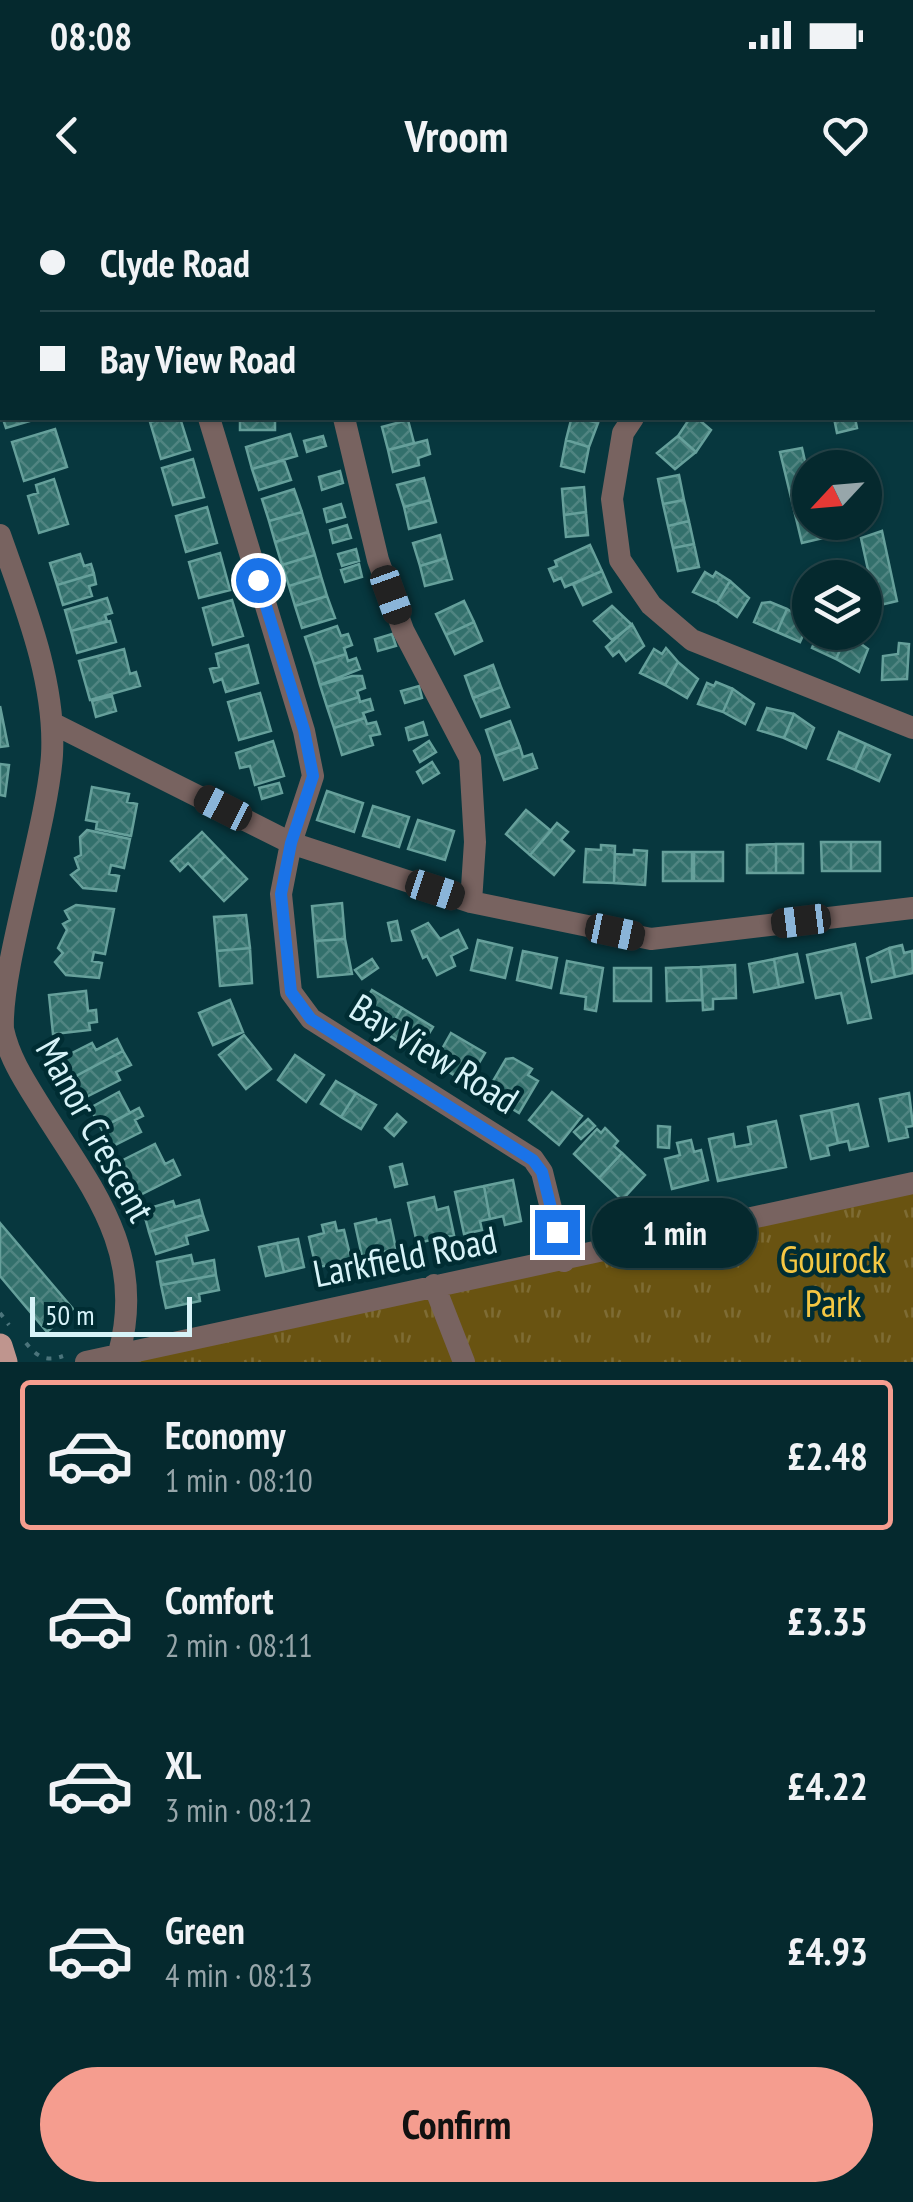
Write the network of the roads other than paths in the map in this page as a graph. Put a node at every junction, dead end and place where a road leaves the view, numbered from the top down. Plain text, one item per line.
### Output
1 (210, 420) edge
2 (345, 420) edge
3 (632, 420) edge
4 (0, 535) edge
5 (52, 723) junction
6 (913, 728) edge
7 (291, 843) junction
8 (471, 902) junction
9 (913, 908) edge
10 (913, 1183) edge
11 (564, 1262) junction
12 (434, 1285) junction
13 (0, 1346) edge
14 (119, 1353) junction
15 (5, 1362) edge
16 (86, 1362) edge
17 (464, 1362) edge

1 - 7 street, Bay View Road
2 - 8 street
3 - 6 street
4 - 5 street, Manor Crescent
5 - 7 street
5 - 14 street, Manor Crescent
7 - 8 street
7 - 11 street, Bay View Road
8 - 9 street
10 - 11 street, Larkfield Road
11 - 12 street, Larkfield Road
12 - 14 street, Larkfield Road
12 - 17 street
13 - 15 main road
14 - 16 street, Larkfield Road

